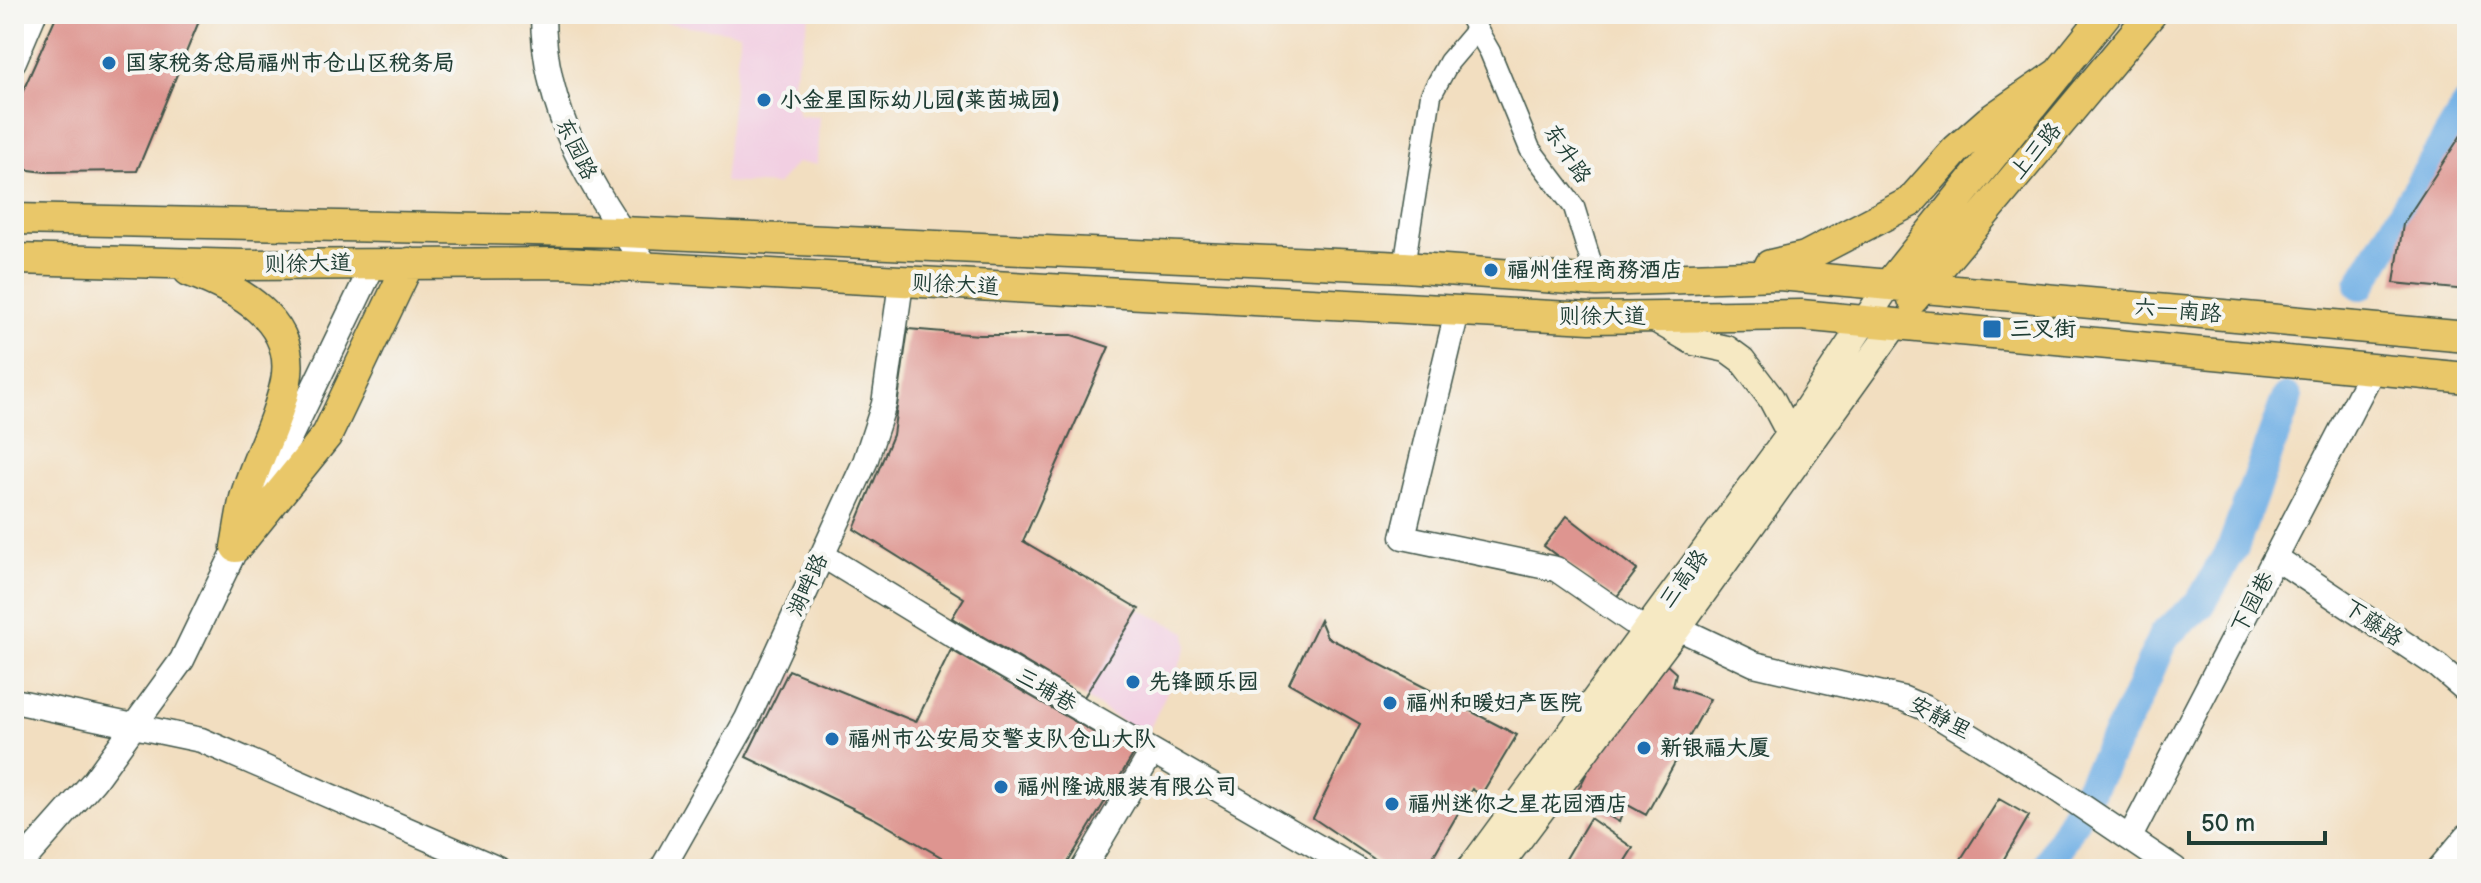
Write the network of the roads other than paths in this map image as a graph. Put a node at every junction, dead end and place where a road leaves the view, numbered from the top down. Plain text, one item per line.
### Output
1 (34, 14) edge
2 (543, 14) edge
3 (2106, 14) edge
4 (2151, 14) edge
5 (1473, 22) edge
6 (14, 61) edge
7 (2060, 72) junction
8 (14, 219) edge
9 (622, 232) junction
10 (14, 259) edge
11 (164, 263) junction
12 (374, 263) junction
13 (409, 263) junction
14 (1404, 267) junction
15 (649, 269) junction
16 (1666, 278) junction
17 (1597, 281) junction
18 (901, 283) junction
19 (1890, 283) junction
20 (1922, 288) junction
21 (1457, 312) junction
22 (1650, 316) junction
23 (1862, 321) junction
24 (1896, 324) junction
25 (2467, 337) edge
26 (2373, 369) junction
27 (2467, 378) edge
28 (1790, 434) junction
29 (236, 547) junction
30 (822, 555) junction
31 (2276, 558) junction
32 (1678, 628) junction
33 (1646, 631) junction
34 (2467, 691) edge
35 (14, 701) edge
36 (135, 723) junction
37 (1152, 752) junction
38 (2467, 836) edge
39 (2130, 837) junction
40 (16, 869) edge
41 (498, 869) edge
42 (662, 869) edge
43 (1083, 869) edge
44 (1356, 869) edge
45 (1470, 869) edge
46 (1497, 869) edge
47 (2175, 869) edge
48 (2439, 869) edge

1 - 6 street
2 - 9 street, 东园路
3 - 7 main road, 上三路
4 - 20 main road, 上三路
5 - 14 street
5 - 17 street, 东升路
7 - 16 main road
7 - 19 main road, 上三路
8 - 9 main road, 则徐大道
9 - 14 main road, 则徐大道
9 - 15 street, 东园路
10 - 11 main road, 则徐大道
11 - 12 main road, 则徐大道
11 - 29 main road
12 - 13 main road, 则徐大道
12 - 29 street
13 - 15 main road, 则徐大道
13 - 29 main road
14 - 17 main road, 则徐大道
15 - 18 main road, 则徐大道
16 - 17 main road, 则徐大道
16 - 19 main road, 则徐大道
18 - 21 main road, 则徐大道
18 - 30 street, 湖畔路
19 - 20 main road, 六一南路
19 - 23 main road, 三高路
20 - 24 main road, 上三路
20 - 25 main road, 六一南路
21 - 22 main road, 则徐大道
21 - 33 street
22 - 23 main road, 则徐大道
22 - 28 main road
23 - 24 main road, 则徐大道
23 - 28 main road, 三高路
24 - 26 main road, 则徐大道
24 - 32 main road, 三高路
26 - 27 main road
26 - 31 street, 下园巷
28 - 33 main road, 三高路
29 - 36 street
30 - 37 street, 三埔巷
30 - 42 street, 湖畔路
31 - 34 street, 下藤路
31 - 39 street, 下园巷
32 - 39 street, 安静里
32 - 46 main road, 三高路
33 - 45 main road, 三高路
35 - 36 street
36 - 40 street
36 - 41 street
37 - 43 street
37 - 44 street, 三埔巷
38 - 48 street
39 - 47 street, 安静里

